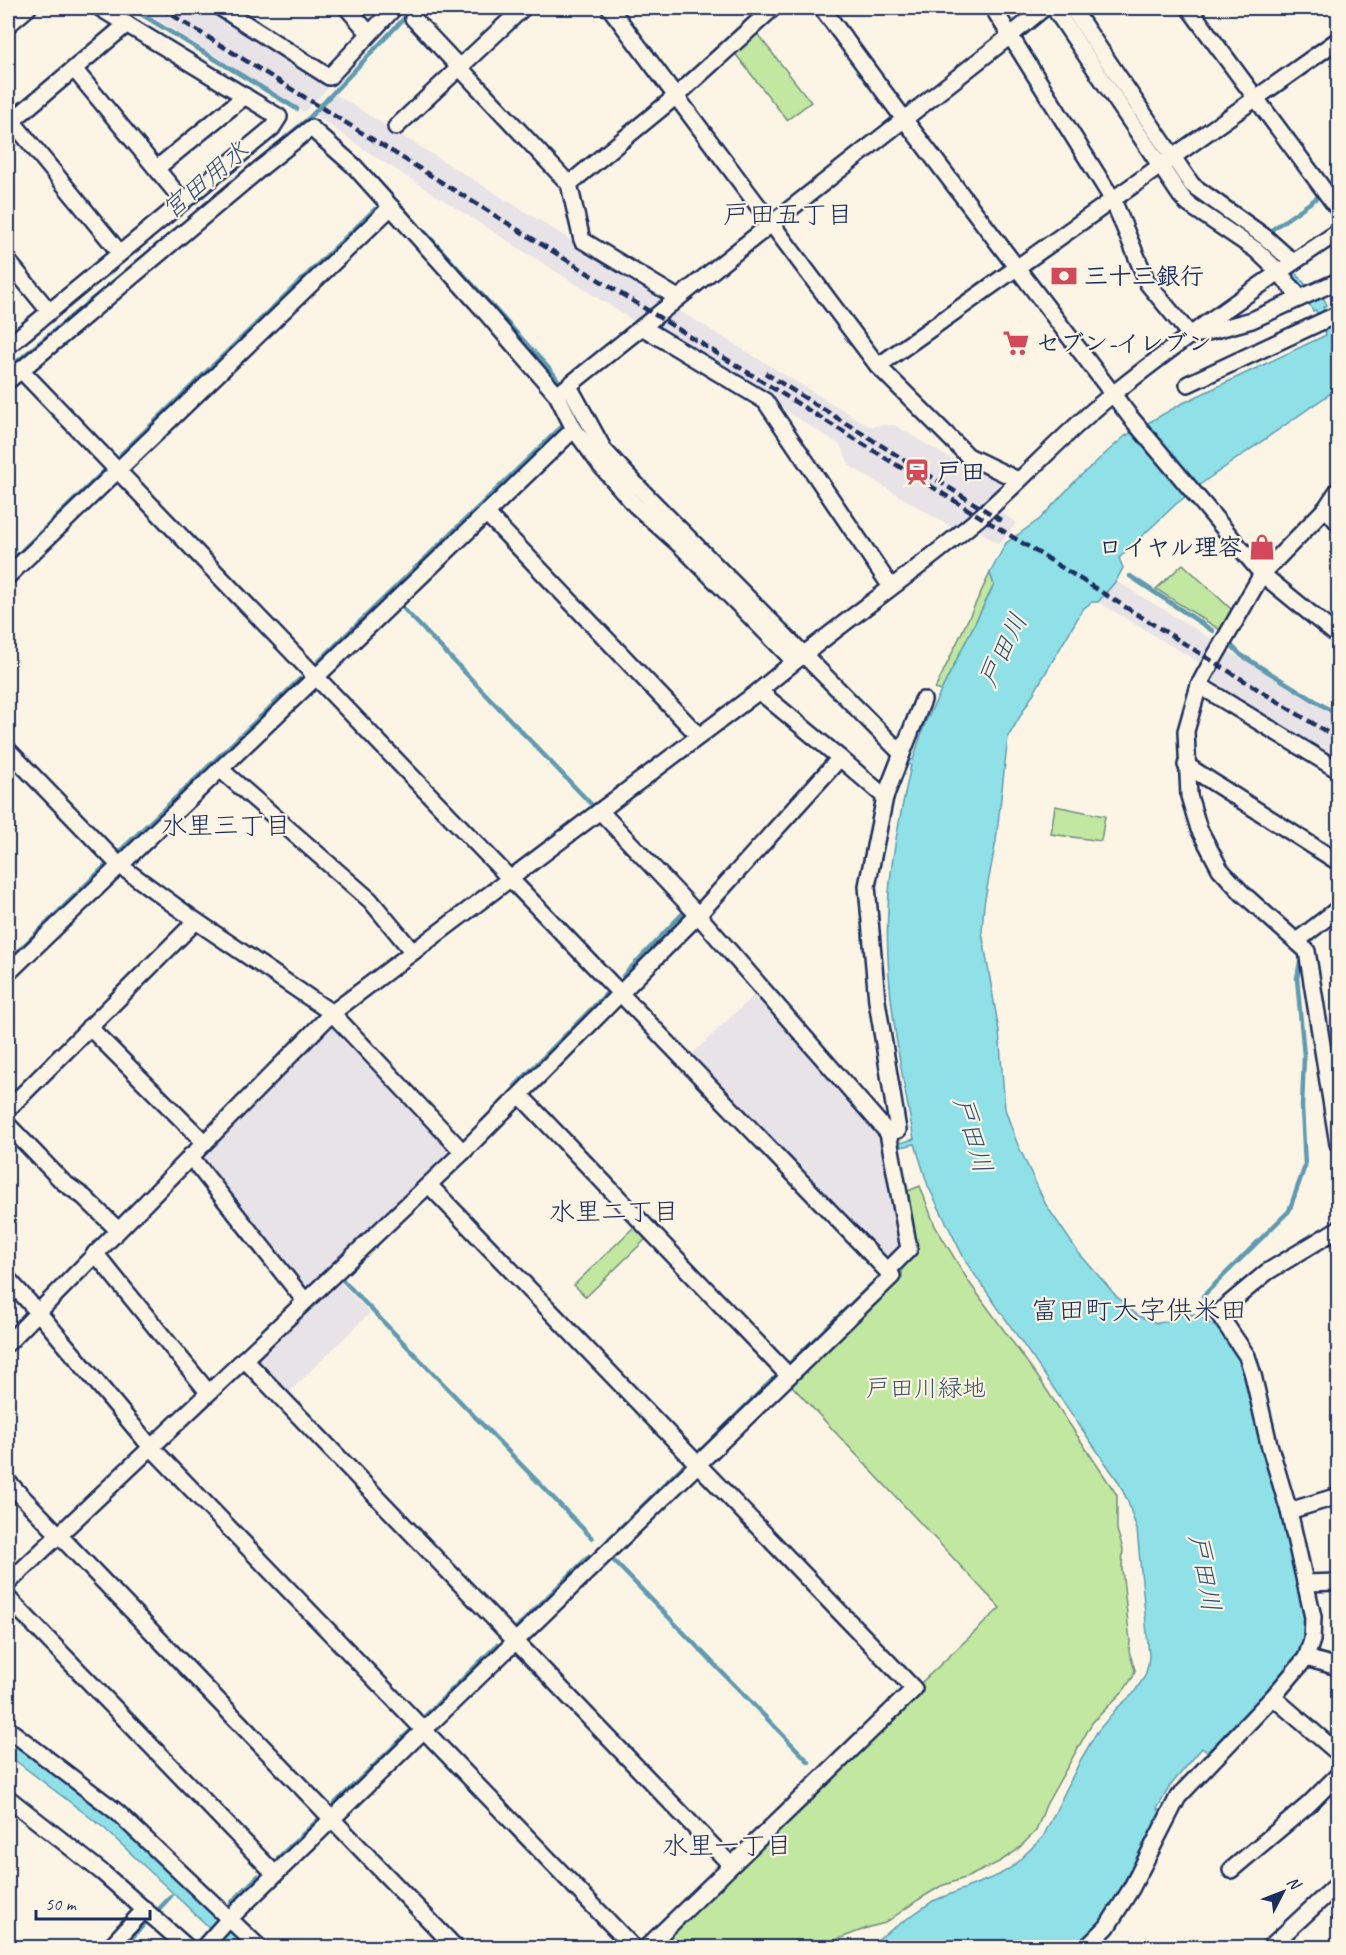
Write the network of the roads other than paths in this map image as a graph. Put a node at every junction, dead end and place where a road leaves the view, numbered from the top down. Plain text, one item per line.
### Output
1 (27, 8) edge
2 (100, 8) edge
3 (221, 8) edge
4 (347, 8) edge
5 (394, 8) edge
6 (523, 8) edge
7 (609, 8) edge
8 (773, 8) edge
9 (822, 8) edge
10 (993, 8) edge
11 (1044, 8) edge
12 (1054, 8) edge
13 (1072, 8) edge
14 (1189, 8) edge
15 (413, 18) dead end
16 (127, 24) junction
17 (8, 25) edge
18 (369, 33) junction
19 (1010, 36) junction
20 (1338, 39) edge
21 (461, 68) junction
22 (74, 69) junction
23 (245, 96) junction
24 (675, 97) junction
25 (1257, 97) junction
26 (10, 119) edge
27 (904, 119) junction
28 (396, 127) dead end
29 (1173, 157) junction
30 (1160, 166) junction
31 (157, 168) junction
32 (569, 184) junction
33 (1113, 200) junction
34 (183, 201) junction
35 (391, 207) junction
36 (1338, 209) edge
37 (771, 224) junction
38 (1338, 232) edge
39 (120, 253) junction
40 (8, 261) edge
41 (1293, 262) junction
42 (1018, 268) junction
43 (1280, 272) junction
44 (1338, 281) edge
45 (678, 298) junction
46 (1300, 298) junction
47 (49, 311) junction
48 (1338, 314) edge
49 (642, 327) junction
50 (1191, 336) junction
51 (8, 346) edge
52 (879, 366) junction
53 (21, 370) junction
54 (8, 381) edge
55 (1188, 384) dead end
56 (563, 391) junction
57 (1112, 395) junction
58 (574, 429) junction
59 (118, 470) junction
60 (1018, 480) junction
61 (1338, 490) edge
62 (1326, 508) junction
63 (486, 513) junction
64 (1338, 523) edge
65 (1262, 574) junction
66 (8, 576) edge
67 (891, 587) junction
68 (1338, 636) edge
69 (799, 657) junction
70 (317, 676) junction
71 (1199, 685) junction
72 (759, 691) junction
73 (923, 700) dead end
74 (699, 736) junction
75 (8, 750) edge
76 (901, 753) junction
77 (840, 758) junction
78 (1186, 765) junction
79 (220, 769) junction
80 (1338, 770) edge
81 (885, 797) junction
82 (600, 811) junction
83 (1338, 862) edge
84 (119, 866) junction
85 (511, 878) junction
86 (1338, 909) edge
87 (698, 915) junction
88 (196, 921) junction
89 (1297, 940) junction
90 (413, 952) junction
91 (8, 973) edge
92 (621, 993) junction
93 (332, 1013) junction
94 (89, 1027) junction
95 (1334, 1087) edge
96 (520, 1095) junction
97 (8, 1109) edge
98 (8, 1125) edge
99 (888, 1133) junction
100 (204, 1142) junction
101 (1338, 1144) edge
102 (463, 1152) junction
103 (190, 1156) junction
104 (429, 1185) junction
105 (1338, 1229) edge
106 (118, 1230) junction
107 (95, 1253) junction
108 (887, 1271) junction
109 (8, 1280) edge
110 (305, 1301) junction
111 (38, 1312) junction
112 (8, 1343) edge
113 (244, 1359) junction
114 (789, 1376) junction
115 (208, 1392) junction
116 (150, 1446) junction
117 (698, 1464) junction
118 (8, 1482) edge
119 (1338, 1496) edge
120 (1289, 1511) junction
121 (59, 1534) junction
122 (1338, 1582) edge
123 (8, 1583) edge
124 (1305, 1583) junction
125 (8, 1598) edge
126 (516, 1641) junction
127 (1306, 1658) junction
128 (1338, 1667) edge
129 (1273, 1697) junction
130 (8, 1729) edge
131 (424, 1729) junction
132 (1338, 1753) edge
133 (1338, 1775) edge
134 (8, 1798) edge
135 (332, 1819) junction
136 (731, 1865) junction
137 (1231, 1870) dead end
138 (275, 1874) junction
139 (1338, 1886) edge
140 (145, 1909) junction
141 (227, 1921) junction
142 (208, 1942) edge
143 (109, 1947) edge
144 (188, 1947) edge
145 (260, 1947) edge
146 (456, 1947) edge
147 (634, 1947) edge
148 (646, 1947) edge
149 (1086, 1947) edge
150 (1269, 1947) edge

1 - 17 street
2 - 16 street
3 - 18 street
4 - 18 street
5 - 18 street
6 - 21 street
7 - 24 street
8 - 24 street
9 - 27 street
10 - 19 street
11 - 19 street
12 - 30 street
13 - 29 street
14 - 25 street
15 - 21 street
16 - 22 street
16 - 23 street
19 - 27 street
19 - 33 street
20 - 25 street
21 - 28 street
21 - 32 street
22 - 26 street
22 - 31 street
23 - 31 street
23 - 34 street
24 - 32 street
24 - 37 street
25 - 29 street
25 - 36 street
26 - 39 street
27 - 37 street
27 - 42 street
29 - 30 street
29 - 41 street
30 - 33 street
30 - 43 street
31 - 34 street
32 - 45 street
33 - 42 street
33 - 50 street
34 - 39 street
35 - 53 street
35 - 56 street
35 - 59 street
37 - 45 street
37 - 52 street
38 - 41 street
39 - 47 street
40 - 47 street
41 - 43 street
42 - 52 street
42 - 57 street
43 - 46 street
43 - 50 street
44 - 46 street
45 - 49 street
46 - 50 street
47 - 51 street
48 - 55 street
49 - 56 street
49 - 67 street
50 - 57 street
52 - 60 street
53 - 54 street
53 - 59 street
56 - 58 street
56 - 69 street
57 - 60 street
57 - 65 street
58 - 63 street
58 - 69 street
59 - 66 street
59 - 70 street
60 - 67 street
61 - 62 street
62 - 64 street
62 - 65 street
63 - 70 street
63 - 74 street
65 - 68 street
65 - 71 street
67 - 69 street
69 - 72 street
69 - 76 street
70 - 79 street
70 - 85 street
71 - 78 street
71 - 80 street
72 - 74 street
72 - 77 street
73 - 76 street
74 - 82 street
75 - 84 street
76 - 81 street
77 - 81 street
77 - 87 street
78 - 83 street
78 - 89 street
79 - 84 street
79 - 90 street
81 - 99 street
82 - 85 street
82 - 87 street
84 - 88 street
84 - 91 street
85 - 90 street
85 - 92 street
86 - 89 street
87 - 92 street
87 - 99 street
88 - 93 street
88 - 94 street
89 - 95 street
90 - 93 street
92 - 96 street
92 - 108 street
93 - 100 street
93 - 102 street
94 - 97 street
94 - 100 street
95 - 101 street
96 - 102 street
96 - 114 street
98 - 106 street
99 - 108 street
100 - 103 street
102 - 104 street
103 - 106 street
103 - 110 street
104 - 110 street
104 - 117 street
105 - 120 street
106 - 107 street
107 - 111 street
107 - 115 street
108 - 114 street
109 - 111 street
110 - 113 street
111 - 112 street
111 - 116 street
113 - 115 street
113 - 126 street
114 - 117 street
115 - 116 street
116 - 121 street
116 - 131 street
117 - 126 street
117 - 136 street
118 - 121 street
119 - 120 street
120 - 124 street
121 - 123 street
121 - 135 street
122 - 124 street
124 - 127 street
125 - 138 street
126 - 131 street
126 - 136 street
127 - 128 street
127 - 129 street
129 - 132 street
129 - 149 street
130 - 141 street
131 - 135 street
131 - 147 street
133 - 137 street
134 - 140 street
135 - 138 street
135 - 146 street
136 - 148 street
138 - 141 street
139 - 150 street
140 - 143 street
140 - 144 street
141 - 142 street
141 - 145 street

